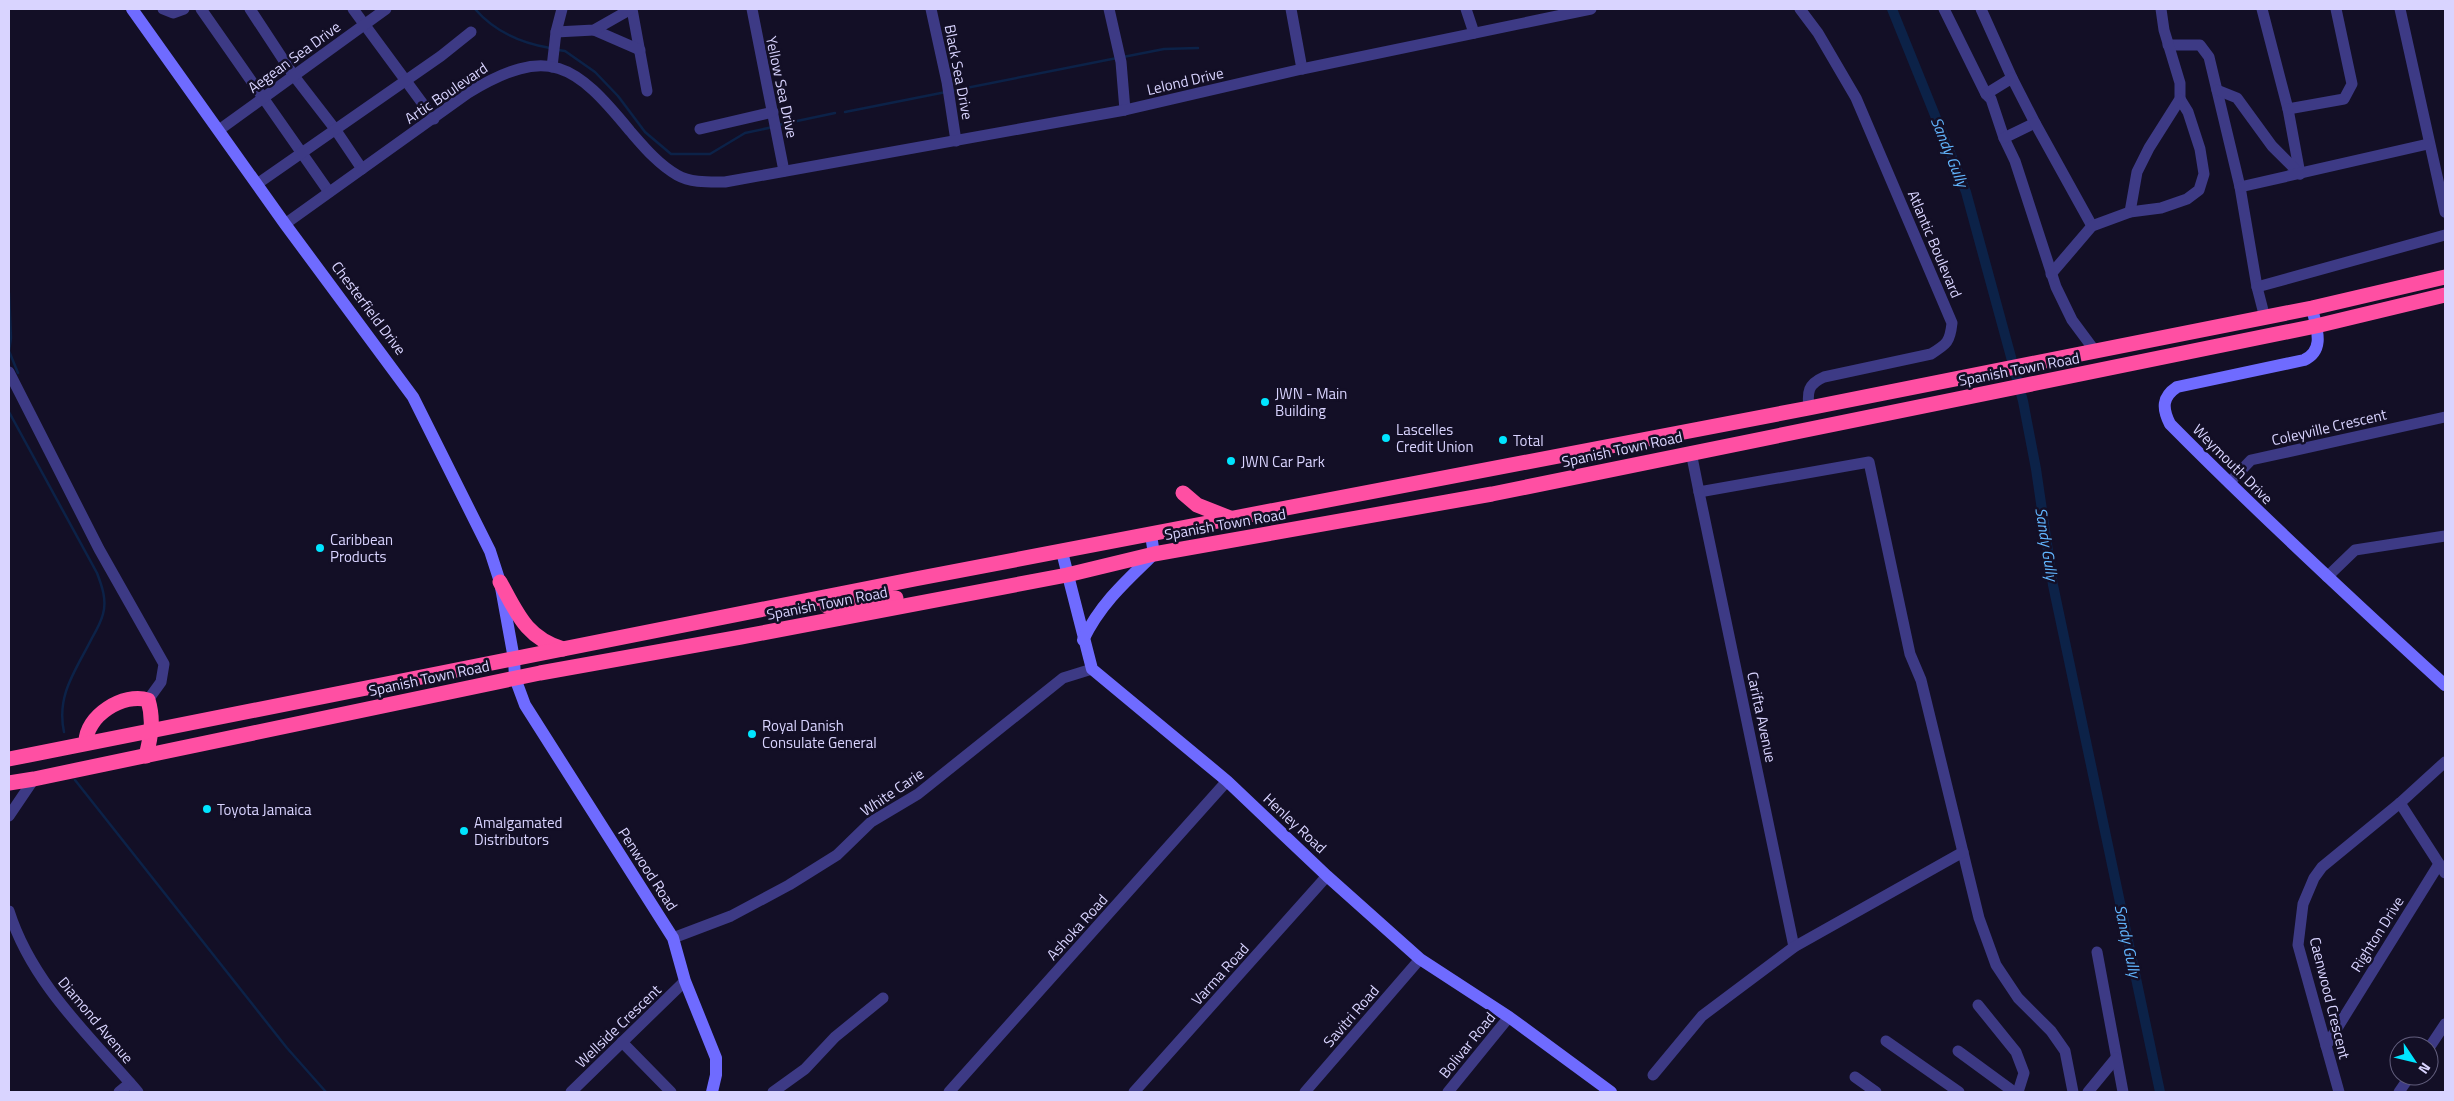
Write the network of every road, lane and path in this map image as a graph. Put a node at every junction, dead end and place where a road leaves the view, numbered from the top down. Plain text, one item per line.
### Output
1 (132, 9) edge
2 (163, 9) edge
3 (184, 9) edge
4 (201, 9) edge
5 (250, 9) edge
6 (353, 9) edge
7 (386, 9) edge
8 (562, 9) edge
9 (632, 9) edge
10 (752, 9) edge
11 (931, 9) edge
12 (1109, 9) edge
13 (1291, 9) edge
14 (1466, 9) edge
15 (1591, 9) edge
16 (1800, 9) edge
17 (1944, 9) edge
18 (1981, 9) edge
19 (2161, 9) edge
20 (2336, 9) edge
21 (2400, 9) edge
22 (2266, 10) edge
23 (364, 25) junction
24 (594, 30) junction
25 (471, 32) dead end
26 (1474, 33) junction
27 (555, 37) junction
28 (2168, 45) junction
29 (640, 50) junction
30 (553, 63) junction
31 (1302, 69) junction
32 (294, 76) junction
33 (2012, 78) junction
34 (404, 80) junction
35 (2217, 90) junction
36 (647, 91) dead end
37 (1986, 94) junction
38 (264, 98) junction
39 (2180, 99) junction
40 (2288, 109) junction
41 (1125, 110) junction
42 (772, 112) junction
43 (434, 118) junction
44 (2035, 124) junction
45 (335, 128) junction
46 (700, 128) dead end
47 (219, 130) junction
48 (2004, 138) junction
49 (956, 141) junction
50 (2428, 144) junction
51 (302, 152) junction
52 (362, 169) junction
53 (784, 171) junction
54 (2300, 174) junction
55 (257, 184) junction
56 (2240, 187) junction
57 (329, 192) junction
58 (2130, 212) junction
59 (2445, 212) edge
60 (286, 224) junction
61 (2092, 226) junction
62 (2445, 235) edge
63 (2052, 274) junction
64 (2445, 277) edge
65 (2257, 287) junction
66 (2445, 295) edge
67 (2312, 308) junction
68 (2265, 318) junction
69 (2316, 326) junction
70 (2094, 352) junction
71 (9, 372) edge
72 (1809, 408) junction
73 (2445, 417) edge
74 (1692, 452) junction
75 (1486, 470) junction
76 (2229, 483) junction
77 (1699, 492) junction
78 (1184, 494) dead end
79 (1492, 494) junction
80 (1232, 519) junction
81 (1151, 535) junction
82 (2445, 536) edge
83 (1062, 552) junction
84 (1154, 554) junction
85 (1067, 574) junction
86 (2327, 577) junction
87 (500, 582) junction
88 (908, 605) junction
89 (756, 610) junction
90 (1083, 640) junction
91 (565, 650) junction
92 (514, 659) junction
93 (1092, 669) junction
94 (515, 678) junction
95 (2445, 685) edge
96 (148, 700) junction
97 (152, 729) junction
98 (86, 743) junction
99 (146, 756) junction
100 (9, 759) edge
101 (2445, 762) edge
102 (34, 779) junction
103 (1227, 781) junction
104 (9, 783) edge
105 (2400, 804) junction
106 (9, 816) edge
107 (1963, 852) junction
108 (2442, 868) edge
109 (1328, 876) junction
110 (9, 911) edge
111 (673, 938) junction
112 (1794, 947) junction
113 (2096, 952) dead end
114 (1420, 959) junction
115 (685, 981) junction
116 (883, 998) dead end
117 (1978, 1005) dead end
118 (1509, 1016) junction
119 (2445, 1024) edge
120 (2437, 1036) edge
121 (1886, 1041) dead end
122 (622, 1042) junction
123 (2326, 1046) junction
124 (1958, 1051) dead end
125 (2116, 1058) junction
126 (1653, 1075) dead end
127 (1855, 1077) dead end
128 (130, 1083) junction
129 (1140, 1090) edge
130 (119, 1092) edge
131 (138, 1092) edge
132 (571, 1092) edge
133 (672, 1092) edge
134 (712, 1092) edge
135 (773, 1092) edge
136 (949, 1092) edge
137 (1305, 1092) edge
138 (1448, 1092) edge
139 (1611, 1092) edge
140 (1876, 1092) edge
141 (1959, 1092) edge
142 (2014, 1092) edge
143 (2018, 1092) edge
144 (2074, 1092) edge
145 (2088, 1092) edge
146 (2123, 1092) edge
147 (2339, 1092) edge

1 - 47 street, Chesterfield Drive
2 - 3 street
4 - 38 street
5 - 32 street
6 - 23 street
7 - 23 street, Aegean Sea Drive
8 - 27 street
9 - 24 street
9 - 29 street
10 - 42 street, Yellow Sea Drive
11 - 49 street, Black Sea Drive
12 - 41 street
13 - 31 street
14 - 26 street
15 - 26 street, Lelond Drive
16 - 72 street, Atlantic Boulevard
17 - 37 street
18 - 33 street
19 - 28 street
20 - 40 street
21 - 50 street
22 - 40 street
23 - 32 street, Aegean Sea Drive
23 - 34 street
24 - 27 street
24 - 29 street
25 - 34 street
26 - 31 street, Lelond Drive
27 - 30 street
28 - 35 street
28 - 39 street
29 - 36 street
30 - 43 street, Artic Boulevard
30 - 53 street, Artic Boulevard
31 - 41 street, Lelond Drive
32 - 38 street, Aegean Sea Drive
32 - 45 street
33 - 37 street
33 - 44 street
34 - 43 street
34 - 45 street
35 - 54 street
35 - 56 street
37 - 48 street
38 - 47 street, Aegean Sea Drive
38 - 51 street
39 - 58 street
39 - 58 street
40 - 54 street
41 - 49 street, Lelond Drive
42 - 46 street
42 - 53 street, Yellow Sea Drive
43 - 52 street, Artic Boulevard
44 - 48 street
44 - 61 street
45 - 51 street
45 - 52 street
47 - 55 street, Chesterfield Drive
48 - 63 street
49 - 53 street, Lelond Drive
50 - 54 street
50 - 59 street
51 - 55 street
51 - 57 street
52 - 57 street, Artic Boulevard
54 - 56 street
55 - 60 street, Chesterfield Drive
56 - 65 street
57 - 60 street, Artic Boulevard
58 - 61 street
60 - 87 street, Chesterfield Drive
61 - 63 street
62 - 65 street
63 - 70 street
64 - 67 highway, Spanish Town Road
65 - 68 street
66 - 69 highway, Spanish Town Road
67 - 68 highway, Spanish Town Road
67 - 69 street, Weymouth Drive
68 - 70 highway, Spanish Town Road
69 - 74 highway, Spanish Town Road
69 - 76 street, Weymouth Drive
70 - 72 highway, Spanish Town Road
71 - 96 street
72 - 75 highway, Spanish Town Road
73 - 76 street, Coleyville Crescent
74 - 77 street, Carifta Avenue
74 - 79 highway, Spanish Town Road
75 - 79 highway
75 - 80 highway, Spanish Town Road
76 - 86 street, Weymouth Drive
77 - 107 street
77 - 112 street, Carifta Avenue
78 - 80 highway
79 - 84 highway, Spanish Town Road
80 - 81 highway, Spanish Town Road
81 - 83 highway, Spanish Town Road
81 - 84 street
82 - 86 street
83 - 85 street
83 - 89 highway, Spanish Town Road
84 - 85 highway, Spanish Town Road
84 - 90 street
85 - 88 highway, Spanish Town Road
85 - 90 street
86 - 95 street, Weymouth Drive
87 - 91 highway
87 - 92 street, Chesterfield Drive
88 - 89 highway
88 - 94 highway, Spanish Town Road
89 - 91 highway, Spanish Town Road
90 - 93 street
91 - 92 highway, Spanish Town Road
92 - 94 street, Penwood Road
92 - 97 highway, Spanish Town Road
93 - 103 street, Henley Road
93 - 111 street, White Carie
94 - 99 highway, Spanish Town Road
94 - 111 street, Penwood Road
96 - 97 highway
96 - 98 highway
97 - 98 highway, Spanish Town Road
97 - 99 highway
98 - 100 highway, Spanish Town Road
99 - 102 highway, Spanish Town Road
101 - 105 street, Caenwood Crescent
102 - 104 highway, Spanish Town Road
102 - 106 street
103 - 109 street, Henley Road
103 - 136 street, Ashoka Road
105 - 108 street
105 - 123 street, Caenwood Crescent
107 - 112 street
107 - 144 street
108 - 123 street, Righton Drive
109 - 114 street, Henley Road
109 - 129 street, Varma Road
110 - 128 street, Diamond Avenue
111 - 115 street, Penwood Road
112 - 126 street
113 - 125 street
114 - 118 street, Henley Road
114 - 137 street, Savitri Road
115 - 122 street, Wellside Crescent
115 - 134 street, Penwood Road
116 - 135 street
117 - 143 street
118 - 138 street, Bolivar Road
118 - 139 street, Henley Road
119 - 120 street
121 - 141 street
122 - 132 street, Wellside Crescent
122 - 133 street
123 - 147 street, Caenwood Crescent
124 - 142 street
125 - 145 street
125 - 146 street
127 - 140 street
128 - 130 street
128 - 131 street, Diamond Avenue

